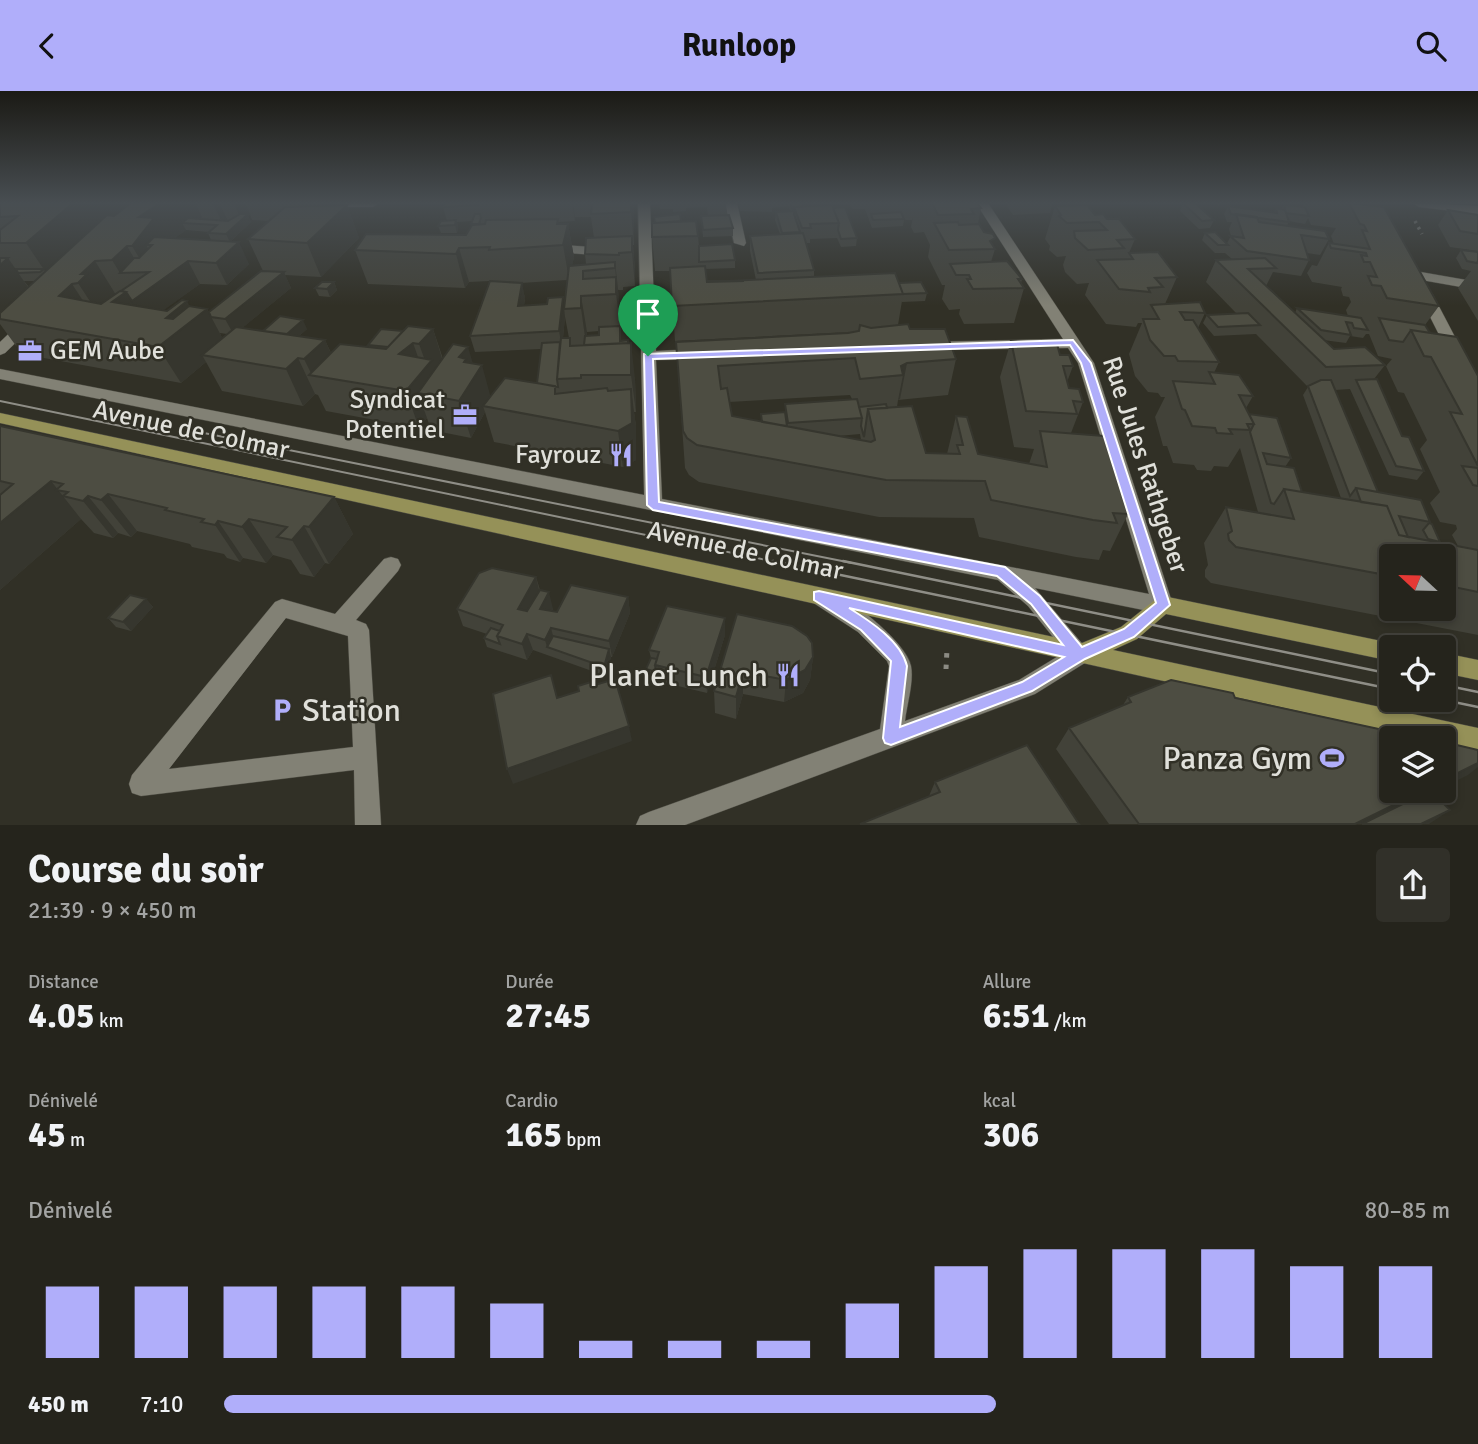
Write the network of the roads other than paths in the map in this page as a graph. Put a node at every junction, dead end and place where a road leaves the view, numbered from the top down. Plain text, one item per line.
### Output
1 (635, 237) edge
2 (739, 237) edge
3 (1004, 237) edge
4 (740, 243) dead end
5 (531, 249) edge
6 (632, 251) junction
7 (1478, 286) edge
8 (34, 317) edge
9 (1073, 342) junction
10 (916, 346) edge
11 (0, 349) edge
12 (710, 354) edge
13 (648, 356) junction
14 (0, 374) edge
15 (1478, 396) edge
16 (0, 418) edge
17 (653, 505) junction
18 (391, 565) dead end
19 (1000, 571) junction
20 (819, 596) junction
21 (1163, 605) junction
22 (340, 624) junction
23 (1379, 650) edge
24 (1080, 654) junction
25 (1456, 665) edge
26 (1478, 670) edge
27 (891, 738) junction
28 (1478, 739) edge
29 (365, 757) junction
30 (368, 824) edge
31 (649, 824) edge

1 - 6 street
2 - 4 street
3 - 9 street, Rue Jules Rathgeber
5 - 6 street
6 - 13 street
7 - 15 street
8 - 11 street
9 - 10 street
9 - 21 street, Rue Jules Rathgeber
12 - 13 street
13 - 17 street
14 - 17 street, Avenue de Colmar
16 - 20 main road, Avenue de Colmar
17 - 19 street, Avenue de Colmar
18 - 22 street
19 - 21 street, Avenue de Colmar
19 - 24 street
20 - 24 main road, Avenue de Colmar
20 - 27 street
21 - 23 main road, Avenue de Colmar
21 - 24 main road
22 - 29 street
22 - 29 street
24 - 27 street
24 - 28 main road, Avenue de Colmar
25 - 26 main road
27 - 31 street
29 - 30 street

